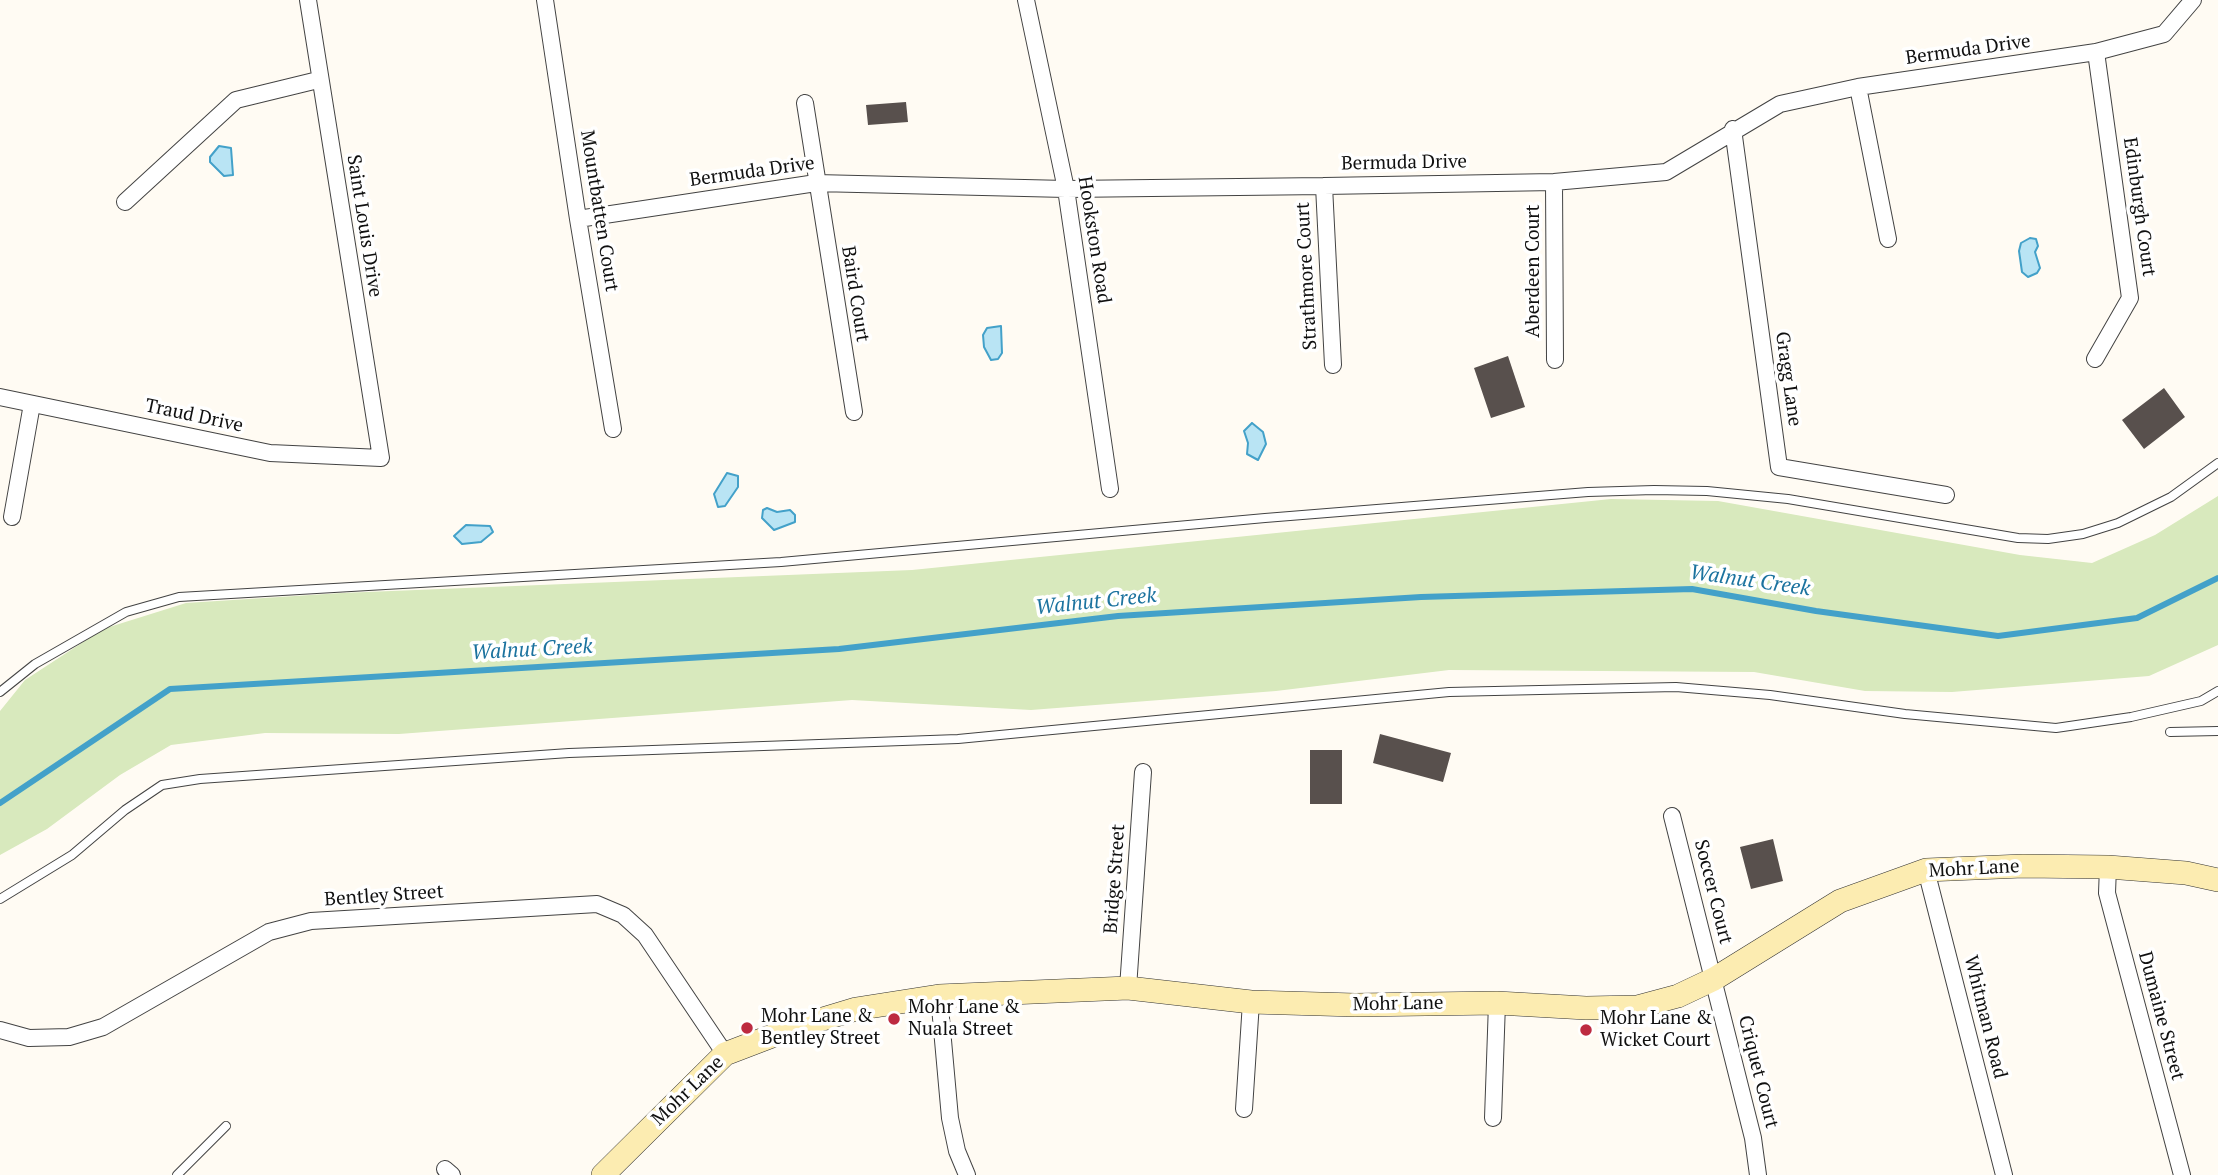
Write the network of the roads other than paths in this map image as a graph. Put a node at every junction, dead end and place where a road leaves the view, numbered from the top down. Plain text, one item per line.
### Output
1 (308, 0) edge
2 (545, 0) edge
3 (1026, 0) edge
4 (2193, 0) edge
5 (2096, 52) junction
6 (318, 80) junction
7 (1858, 87) junction
8 (805, 103) dead end
9 (1733, 130) junction
10 (1554, 182) junction
11 (816, 183) junction
12 (1324, 186) junction
13 (1066, 189) junction
14 (125, 202) dead end
15 (578, 219) junction
16 (1888, 239) dead end
17 (2095, 359) dead end
18 (1555, 360) dead end
19 (1333, 365) dead end
20 (0, 397) edge
21 (32, 404) junction
22 (854, 412) dead end
23 (614, 429) dead end
24 (382, 458) joint
25 (2218, 463) edge
26 (1110, 489) dead end
27 (1946, 495) dead end
28 (12, 517) dead end
29 (2218, 691) edge
30 (0, 692) edge
31 (2218, 731) edge
32 (2170, 732) dead end
33 (1143, 772) dead end
34 (1672, 816) dead end
35 (2108, 867) junction
36 (1926, 870) junction
37 (2218, 880) edge
38 (0, 899) edge
39 (1714, 979) junction
40 (1128, 988) junction
41 (939, 996) junction
42 (1251, 1002) junction
43 (1497, 1003) junction
44 (0, 1030) edge
45 (725, 1054) junction
46 (1244, 1109) dead end
47 (1493, 1118) dead end
48 (226, 1126) dead end
49 (177, 1175) edge
50 (603, 1175) edge
51 (967, 1175) edge
52 (1758, 1175) edge
53 (2004, 1175) edge
54 (2182, 1175) edge

1 - 6 street, Saint Louis Drive
2 - 15 street, Mountbatten Court
3 - 13 street, Hookston Road
4 - 5 street, Bermuda Drive
5 - 7 street, Bermuda Drive
5 - 17 street, Edinburgh Court
6 - 14 street
6 - 24 street, Saint Louis Drive
7 - 9 street, Bermuda Drive
7 - 16 street
8 - 11 street, Baird Court
9 - 10 street, Bermuda Drive
9 - 27 street, Gragg Lane
10 - 12 street, Bermuda Drive
10 - 18 street, Aberdeen Court
11 - 13 street, Bermuda Drive
11 - 15 street, Bermuda Drive
11 - 22 street, Baird Court
12 - 13 street, Bermuda Drive
12 - 19 street, Strathmore Court
13 - 26 street, Hookston Road
15 - 23 street, Mountbatten Court
20 - 21 street, Traud Drive
21 - 24 street, Traud Drive
21 - 28 street
25 - 30 lane
29 - 38 lane
31 - 32 lane
33 - 40 street, Bridge Street
34 - 39 street, Soccer Court
35 - 36 street, Mohr Lane
35 - 37 street, Mohr Lane
35 - 54 street, Dumaine Street
36 - 39 street, Mohr Lane
36 - 53 street, Whitman Road
39 - 43 street, Mohr Lane
39 - 52 street, Criquet Court
40 - 41 street, Mohr Lane
40 - 42 street, Mohr Lane
41 - 45 street, Mohr Lane
41 - 51 street
42 - 43 street, Mohr Lane
42 - 46 street
43 - 47 street
44 - 45 street, Bentley Street
45 - 50 street, Mohr Lane
48 - 49 lane

